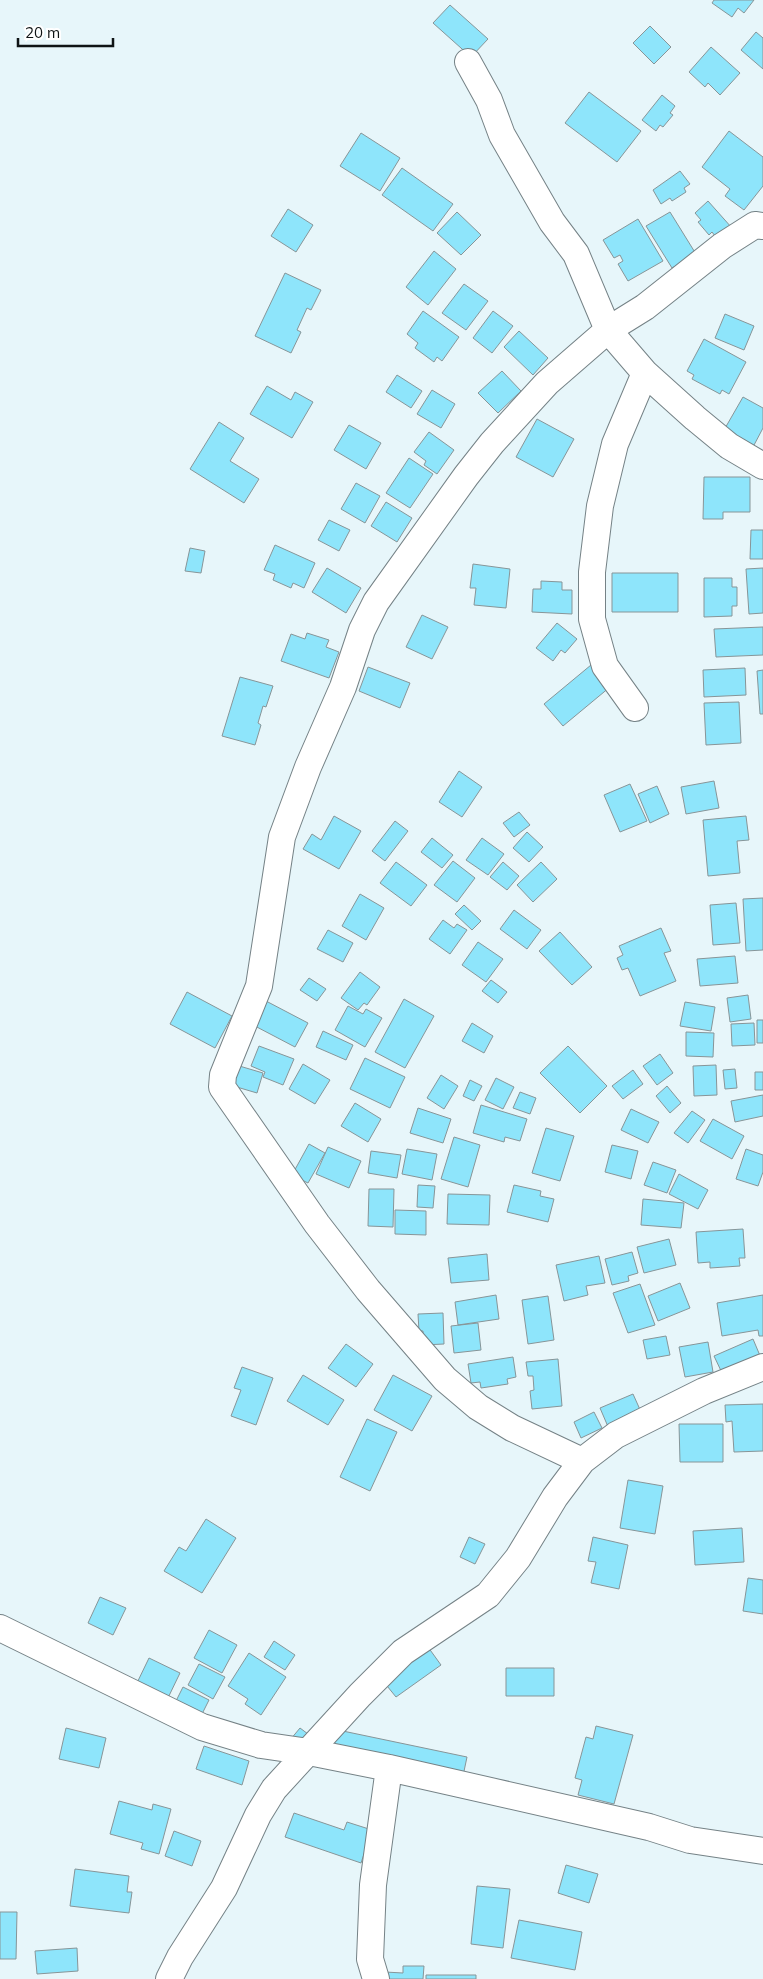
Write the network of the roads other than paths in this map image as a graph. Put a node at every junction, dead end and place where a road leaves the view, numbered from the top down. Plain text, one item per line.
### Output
1 (468, 62) dead end
2 (763, 226) edge
3 (608, 330) junction
4 (645, 373) junction
5 (763, 466) edge
6 (635, 708) dead end
7 (763, 1366) edge
8 (582, 1461) junction
9 (0, 1628) edge
10 (309, 1752) junction
11 (389, 1768) junction
12 (763, 1851) edge
13 (169, 1979) edge
14 (376, 1979) edge

1 - 3 street
2 - 3 street
3 - 4 street
3 - 8 street
4 - 5 street
4 - 6 street
7 - 8 street
8 - 10 street
9 - 10 street
10 - 11 street
10 - 13 street
11 - 12 street
11 - 14 street

